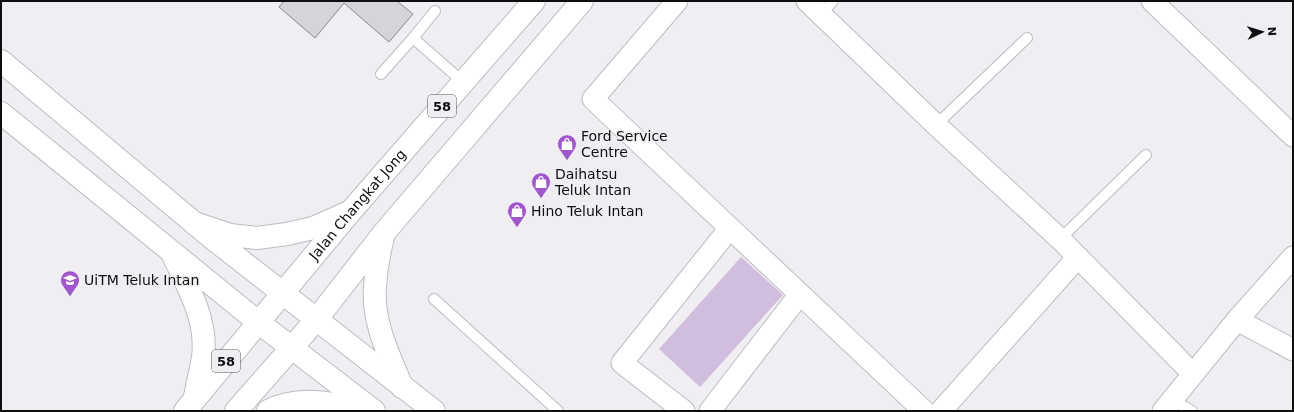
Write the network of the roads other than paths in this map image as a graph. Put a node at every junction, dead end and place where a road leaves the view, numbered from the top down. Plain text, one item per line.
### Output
1 (534, 1) edge
2 (582, 1) edge
3 (677, 1) edge
4 (1152, 1) edge
5 (820, 5) edge
6 (435, 11) dead end
7 (413, 38) junction
8 (1027, 38) dead end
9 (1, 60) edge
10 (381, 74) dead end
11 (463, 82) junction
12 (1, 113) edge
13 (936, 125) junction
14 (1293, 136) edge
15 (1146, 156) dead end
16 (352, 211) junction
17 (194, 223) junction
18 (730, 228) junction
19 (383, 234) junction
20 (1060, 239) junction
21 (172, 252) junction
22 (1078, 257) junction
23 (1293, 257) edge
24 (283, 294) junction
25 (800, 294) junction
26 (434, 299) dead end
27 (316, 320) junction
28 (1237, 320) junction
29 (258, 322) junction
30 (291, 348) junction
31 (1293, 350) edge
32 (1193, 374) junction
33 (402, 387) junction
34 (189, 405) edge
35 (1167, 405) edge
36 (236, 411) edge
37 (268, 411) edge
38 (364, 411) edge
39 (374, 411) edge
40 (434, 411) edge
41 (558, 411) edge
42 (684, 411) edge
43 (710, 411) edge
44 (924, 411) edge
45 (941, 411) edge
46 (1192, 411) edge

1 - 11 main road, Jalan Changkat Jong / 58
2 - 19 main road, 58
3 - 18 street
4 - 14 street
5 - 13 street
6 - 7 lane
7 - 10 lane
7 - 11 lane
8 - 13 lane
9 - 17 main road
11 - 16 main road, Jalan Changkat Jong / 58
12 - 21 main road
13 - 20 street
15 - 20 lane
16 - 17 main road
16 - 24 main road, Jalan Changkat Jong / 58
17 - 24 main road
18 - 25 street
18 - 42 street
19 - 27 main road, 58
19 - 33 main road
20 - 22 street
21 - 29 main road
21 - 34 main road
22 - 32 street
22 - 45 street
23 - 28 street
24 - 27 main road
24 - 29 main road, Jalan Changkat Jong / 58
25 - 43 street
25 - 44 street
26 - 41 lane
27 - 30 main road, 58
27 - 33 main road
28 - 31 street
28 - 32 street
29 - 30 main road
29 - 34 main road, Jalan Changkat Jong / 58
30 - 36 main road, 58
30 - 39 main road
32 - 35 street
33 - 40 main road
35 - 46 lane
37 - 38 main road

